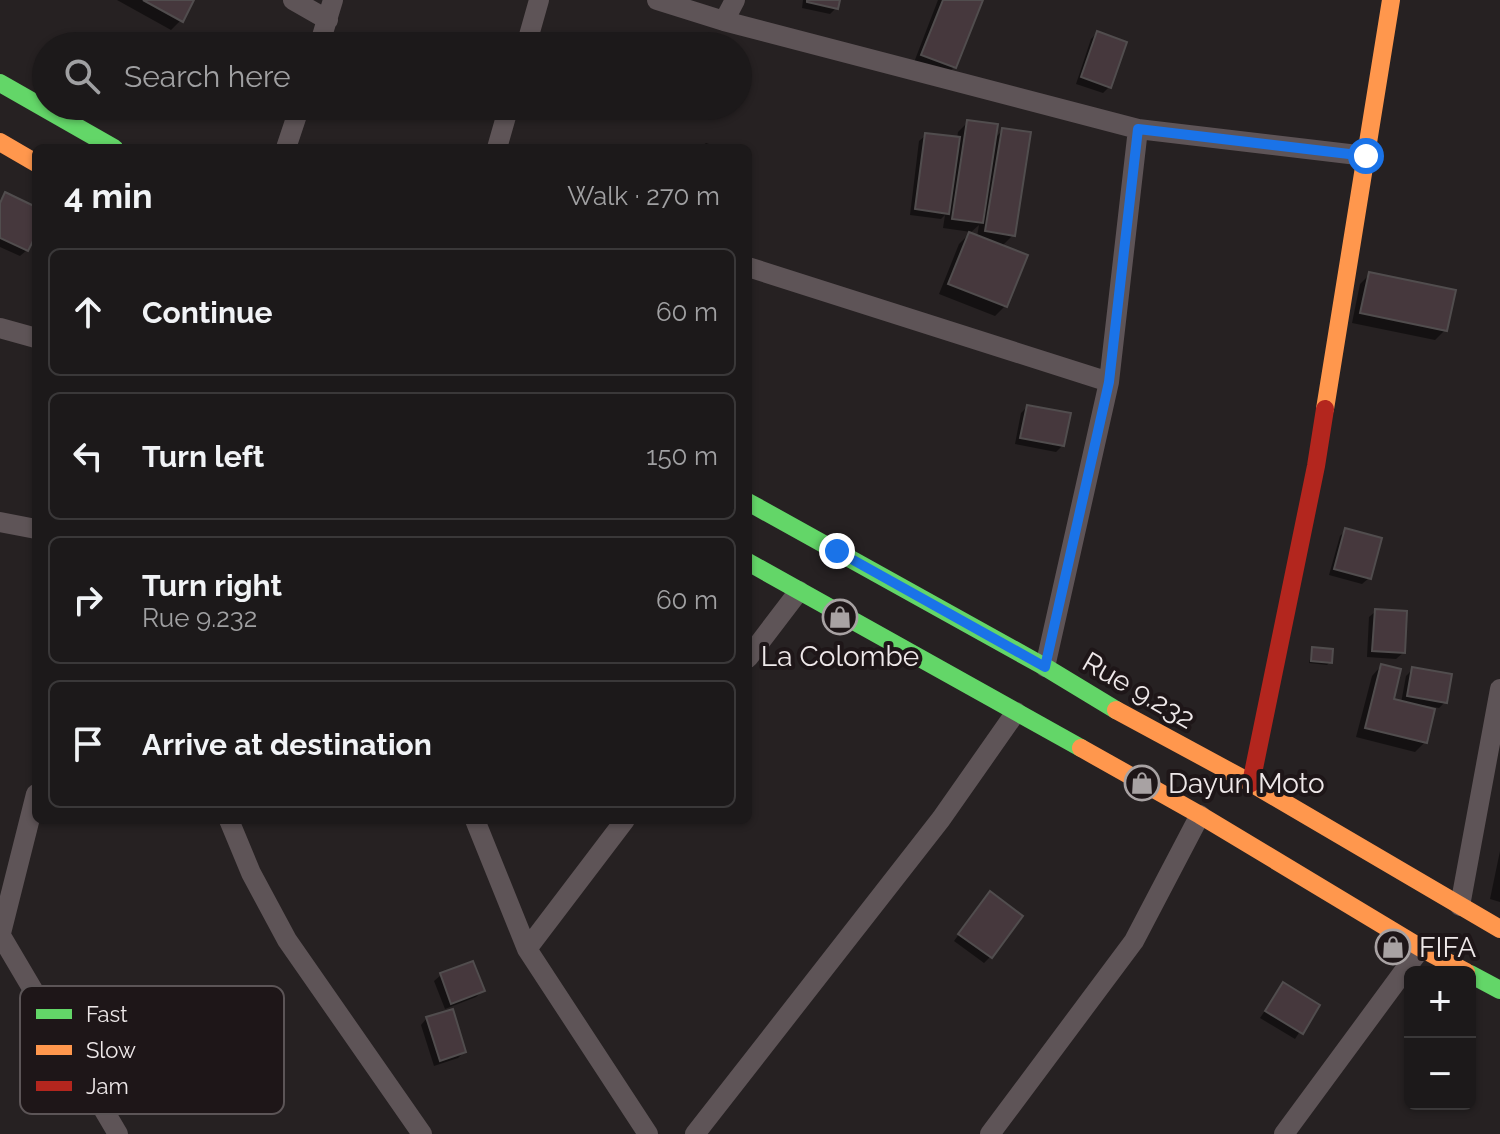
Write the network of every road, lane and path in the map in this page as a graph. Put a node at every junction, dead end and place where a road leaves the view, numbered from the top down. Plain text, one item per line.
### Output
1 (293, 0) edge
2 (539, 0) edge
3 (657, 0) edge
4 (735, 0) edge
5 (1391, 0) edge
6 (330, 10) edge
7 (724, 21) junction
8 (323, 32) edge
9 (530, 32) edge
10 (0, 83) edge
11 (32, 101) edge
12 (65, 120) edge
13 (295, 120) edge
14 (505, 120) edge
15 (1138, 129) junction
16 (0, 142) edge
17 (107, 144) edge
18 (287, 144) edge
19 (498, 144) edge
20 (1366, 156) junction
21 (32, 161) edge
22 (752, 268) edge
23 (0, 328) edge
24 (32, 337) edge
25 (1109, 382) junction
26 (752, 504) edge
27 (0, 522) edge
28 (32, 528) edge
29 (752, 564) edge
30 (799, 591) junction
31 (752, 653) edge
32 (1045, 667) junction
33 (1500, 689) edge
34 (1016, 712) junction
35 (1251, 783) junction
36 (32, 810) edge
37 (1200, 815) junction
38 (231, 824) edge
39 (477, 824) edge
40 (622, 824) edge
41 (1460, 906) junction
42 (1500, 929) edge
43 (0, 935) edge
44 (1421, 948) junction
45 (527, 949) junction
46 (1455, 966) edge
47 (1476, 977) edge
48 (30, 986) edge
49 (1500, 990) edge
50 (106, 1114) edge
51 (118, 1134) edge
52 (422, 1134) edge
53 (648, 1134) edge
54 (695, 1134) edge
55 (990, 1134) edge
56 (1284, 1134) edge

1 - 6 street
2 - 9 street
3 - 7 street
4 - 7 street
5 - 20 street
6 - 8 street
7 - 15 street
10 - 11 street
12 - 17 street
13 - 18 street
14 - 19 street
15 - 20 street
15 - 25 street
16 - 21 street
20 - 35 street
22 - 25 street
23 - 24 street
25 - 32 street
26 - 32 street, Rue 9.232
27 - 28 street
29 - 30 street
30 - 31 street
30 - 34 street
32 - 35 street, Rue 9.232
33 - 41 street
34 - 37 street
34 - 54 street
35 - 41 street, Rue 9.232
36 - 43 street
37 - 44 street
37 - 55 street
38 - 52 street
39 - 45 street
40 - 45 street
41 - 42 street, Rue 9.232
43 - 48 street
44 - 46 street
44 - 56 street
45 - 53 street
47 - 49 street
50 - 51 street

